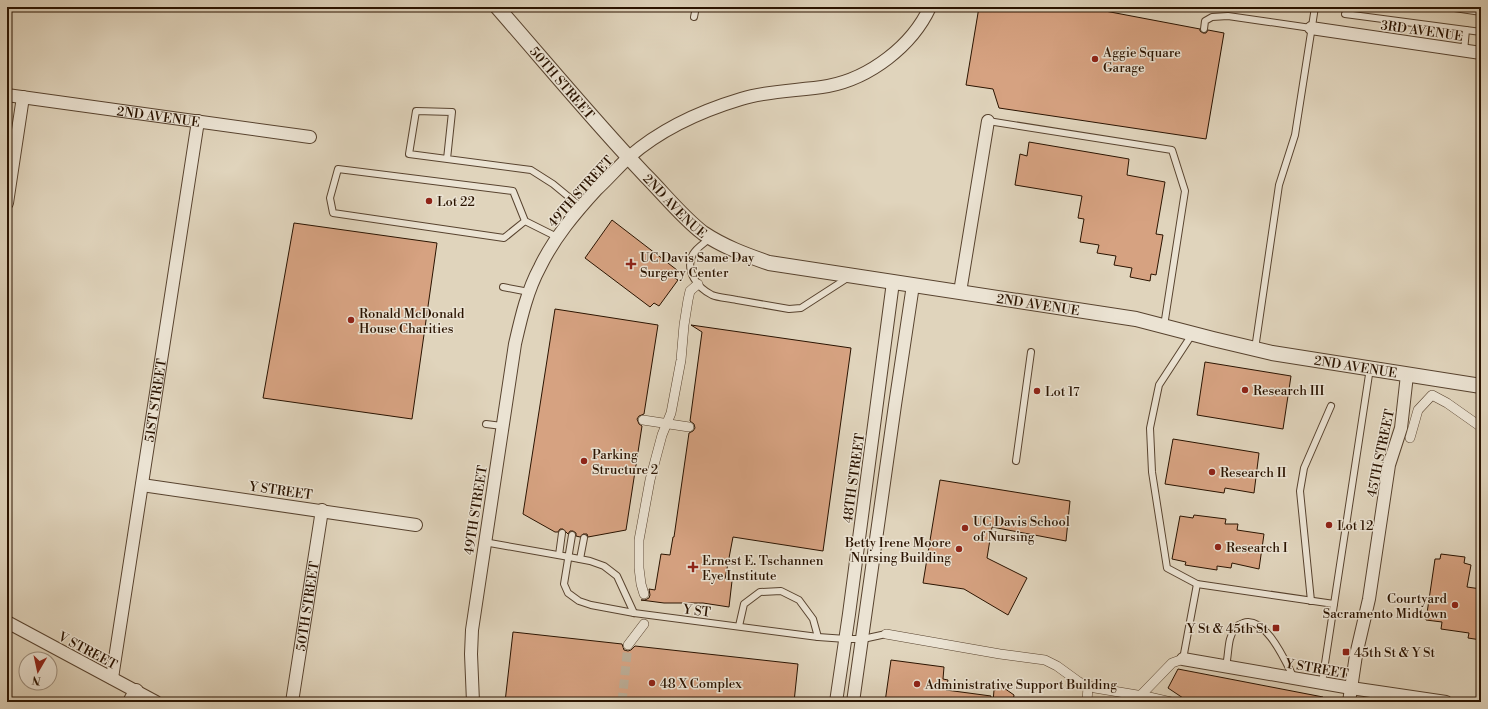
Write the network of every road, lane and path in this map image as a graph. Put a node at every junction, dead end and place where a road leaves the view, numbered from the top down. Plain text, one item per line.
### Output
1 (497, 7) edge
2 (696, 7) edge
3 (930, 7) edge
4 (1315, 7) edge
5 (1448, 7) edge
6 (1481, 12) edge
7 (1345, 14) dead end
8 (694, 17) dead end
9 (1312, 28) junction
10 (1204, 29) dead end
11 (1466, 30) junction
12 (1481, 32) edge
13 (1464, 50) junction
14 (1481, 53) edge
15 (7, 95) edge
16 (24, 97) junction
17 (198, 121) junction
18 (988, 122) joint
19 (310, 137) dead end
20 (629, 157) junction
21 (447, 159) junction
22 (7, 203) edge
23 (581, 207) junction
24 (525, 221) junction
25 (557, 237) junction
26 (711, 238) junction
27 (851, 275) junction
28 (893, 282) junction
29 (698, 284) junction
30 (913, 285) junction
31 (504, 287) dead end
32 (529, 292) junction
33 (960, 292) junction
34 (1164, 326) junction
35 (1193, 334) junction
36 (1255, 349) junction
37 (1031, 352) dead end
38 (1370, 368) junction
39 (1407, 374) junction
40 (1481, 386) edge
41 (1331, 406) dead end
42 (643, 420) dead end
43 (667, 423) junction
44 (486, 424) dead end
45 (502, 426) junction
46 (689, 427) dead end
47 (1481, 427) edge
48 (1410, 438) dead end
49 (1016, 461) dead end
50 (142, 484) junction
51 (322, 510) junction
52 (416, 525) dead end
53 (562, 533) dead end
54 (572, 535) dead end
55 (584, 538) dead end
56 (484, 542) junction
57 (559, 555) junction
58 (569, 557) junction
59 (580, 559) junction
60 (1197, 584) junction
61 (646, 599) dead end
62 (1311, 601) junction
63 (1334, 604) junction
64 (634, 613) junction
65 (7, 622) edge
66 (644, 624) dead end
67 (739, 626) junction
68 (886, 634) joint
69 (818, 637) junction
70 (846, 639) junction
71 (863, 639) junction
72 (628, 645) tunnel mouth
73 (1183, 660) junction
74 (1226, 666) junction
75 (112, 678) junction
76 (1294, 678) junction
77 (1322, 683) junction
78 (1088, 686) junction
79 (1351, 688) junction
80 (1141, 695) junction
81 (133, 697) edge
82 (156, 702) edge
83 (292, 702) edge
84 (473, 702) edge
85 (836, 702) edge
86 (853, 702) edge
87 (1087, 702) edge
88 (1171, 702) edge
89 (1348, 702) edge
90 (1446, 702) edge

1 - 20 street, 50TH STREET
2 - 8 lane
3 - 20 street, 49TH STREET
4 - 9 lane
5 - 6 lane
7 - 11 lane
9 - 10 lane
9 - 13 street, 3RD AVENUE
9 - 36 lane
11 - 12 lane
11 - 13 lane
13 - 14 street, 3RD AVENUE
15 - 16 street, 2ND AVENUE
16 - 17 street, 2ND AVENUE
16 - 22 street
17 - 19 street, 2ND AVENUE
17 - 50 street, 51ST STREET
18 - 33 street
18 - 34 lane
20 - 23 street, 49TH STREET
20 - 26 street, 2ND AVENUE
21 - 21 lane
21 - 23 lane
23 - 25 street, 49TH STREET
24 - 24 lane
24 - 25 lane
25 - 32 street, 49TH STREET
26 - 27 street, 2ND AVENUE
26 - 29 lane
27 - 28 street, 2ND AVENUE
27 - 29 lane
28 - 30 street, 2ND AVENUE
28 - 70 street, 48TH STREET
29 - 43 street
30 - 33 street, 2ND AVENUE
30 - 71 street
31 - 32 lane
32 - 45 street, 49TH STREET
33 - 34 street, 2ND AVENUE
34 - 35 street, 2ND AVENUE
35 - 36 street, 2ND AVENUE
35 - 60 lane
36 - 38 street, 2ND AVENUE
37 - 49 lane
38 - 39 street, 2ND AVENUE
38 - 63 lane
39 - 40 street, 2ND AVENUE
39 - 79 street, 45TH STREET
41 - 62 lane
42 - 43 street
43 - 46 street
43 - 61 street
44 - 45 lane
45 - 56 street, 49TH STREET
47 - 48 street
50 - 51 street, Y STREET
50 - 75 street, 51ST STREET
51 - 52 street, Y STREET
51 - 83 street, 50TH STREET
53 - 57 lane
54 - 58 lane, Y ST
55 - 59 lane
56 - 57 lane
56 - 84 street, 49TH STREET
57 - 58 lane
58 - 59 lane
58 - 64 lane, Y ST
59 - 64 lane
60 - 62 lane
60 - 73 lane
62 - 63 lane
63 - 77 lane
64 - 67 lane, Y ST
65 - 75 street, V STREET
66 - 72 street
67 - 69 lane, Y ST
67 - 69 lane
68 - 71 lane, Y ST
68 - 78 street
69 - 70 lane, Y ST
70 - 71 lane, Y ST
70 - 85 street, 48TH STREET
71 - 86 street
73 - 74 street, Y STREET
73 - 80 street
74 - 76 street, Y STREET
74 - 76 lane
75 - 81 street, V STREET
76 - 77 street, Y STREET
77 - 79 street, Y STREET
78 - 80 street
78 - 87 street
79 - 89 street, 45TH STREET
79 - 90 street, Y STREET
80 - 88 street
81 - 82 street, V STREET

